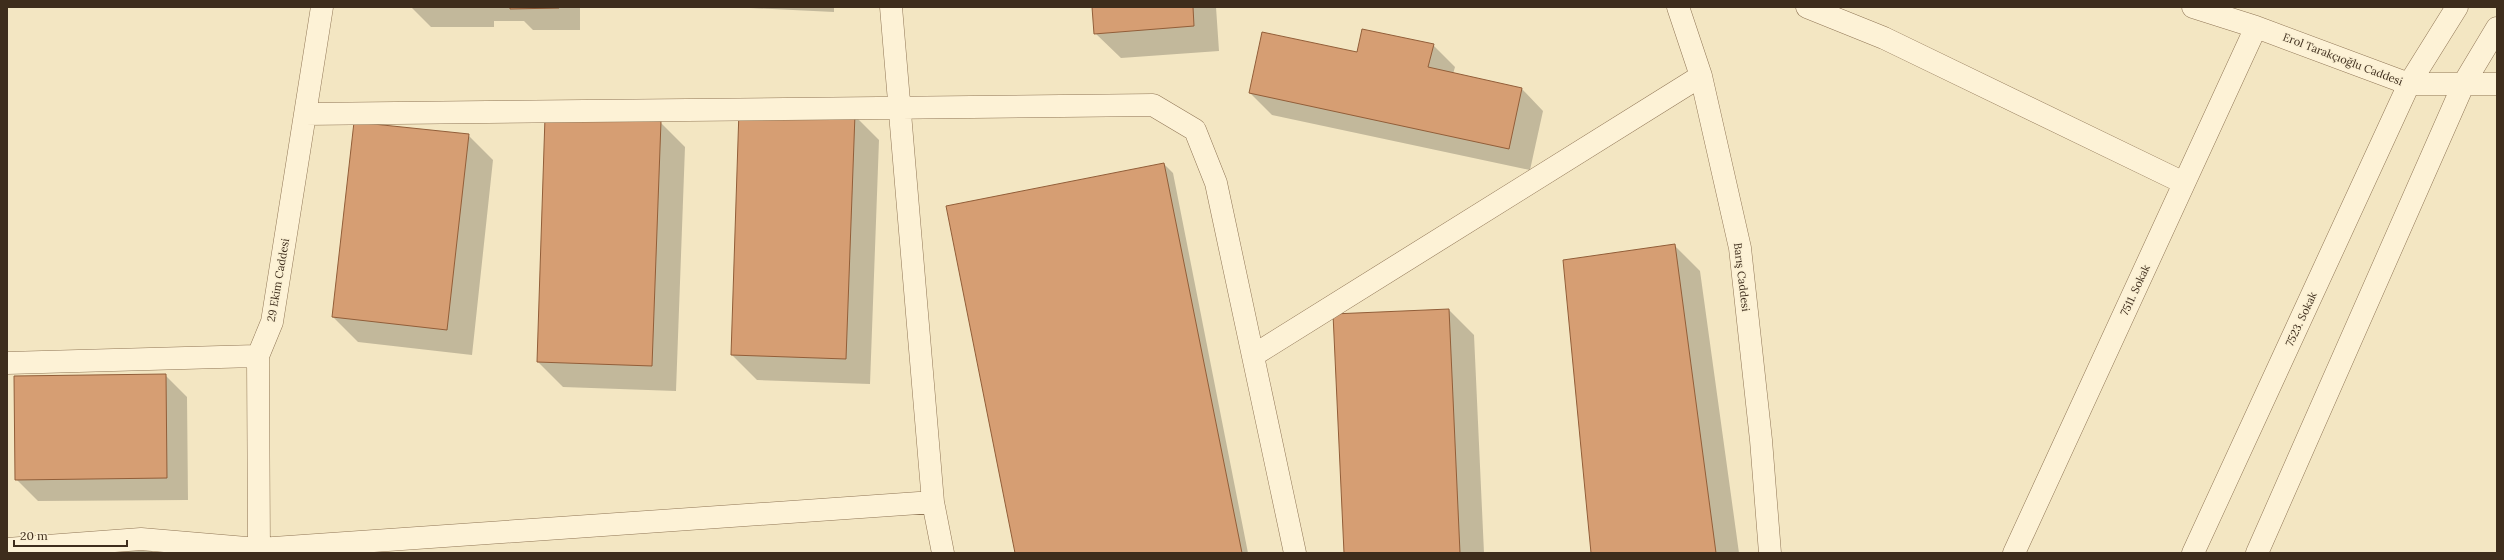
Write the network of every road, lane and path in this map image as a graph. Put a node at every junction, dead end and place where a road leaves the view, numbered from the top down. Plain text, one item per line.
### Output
1 (322, 7) edge
2 (891, 7) edge
3 (1678, 7) edge
4 (1807, 7) edge
5 (2193, 7) edge
6 (2456, 7) edge
7 (2256, 27) junction
8 (2497, 28) edge
9 (1701, 76) junction
10 (2464, 82) junction
11 (2409, 84) junction
12 (2497, 84) edge
13 (900, 107) junction
14 (305, 114) junction
15 (2184, 183) junction
16 (1254, 355) junction
17 (258, 356) junction
18 (7, 363) edge
19 (933, 502) junction
20 (7, 549) edge
21 (259, 551) edge
22 (943, 553) edge
23 (1294, 553) edge
24 (1770, 553) edge
25 (2014, 553) edge
26 (2193, 553) edge
27 (2257, 553) edge

1 - 14 street, 29 Ekim Caddesi
2 - 13 street
3 - 9 street, Barış Caddesi
4 - 15 street
5 - 7 street, Erol Tarakçıoğlu Caddesi
6 - 11 street, 7523. Sokak
7 - 11 street, Erol Tarakçıoğlu Caddesi
7 - 15 street, 7511. Sokak
8 - 10 street
9 - 16 street
9 - 24 street, Barış Caddesi
10 - 11 street, Erol Tarakçıoğlu Caddesi
10 - 12 street, Erol Tarakçıoğlu Caddesi
10 - 27 street
11 - 26 street, 7523. Sokak
13 - 14 street
13 - 16 street
13 - 19 street
14 - 17 street, 29 Ekim Caddesi
15 - 25 street, 7511. Sokak
16 - 23 street
17 - 18 street
17 - 21 street, 29 Ekim Caddesi
19 - 21 street
19 - 22 street
20 - 21 street

